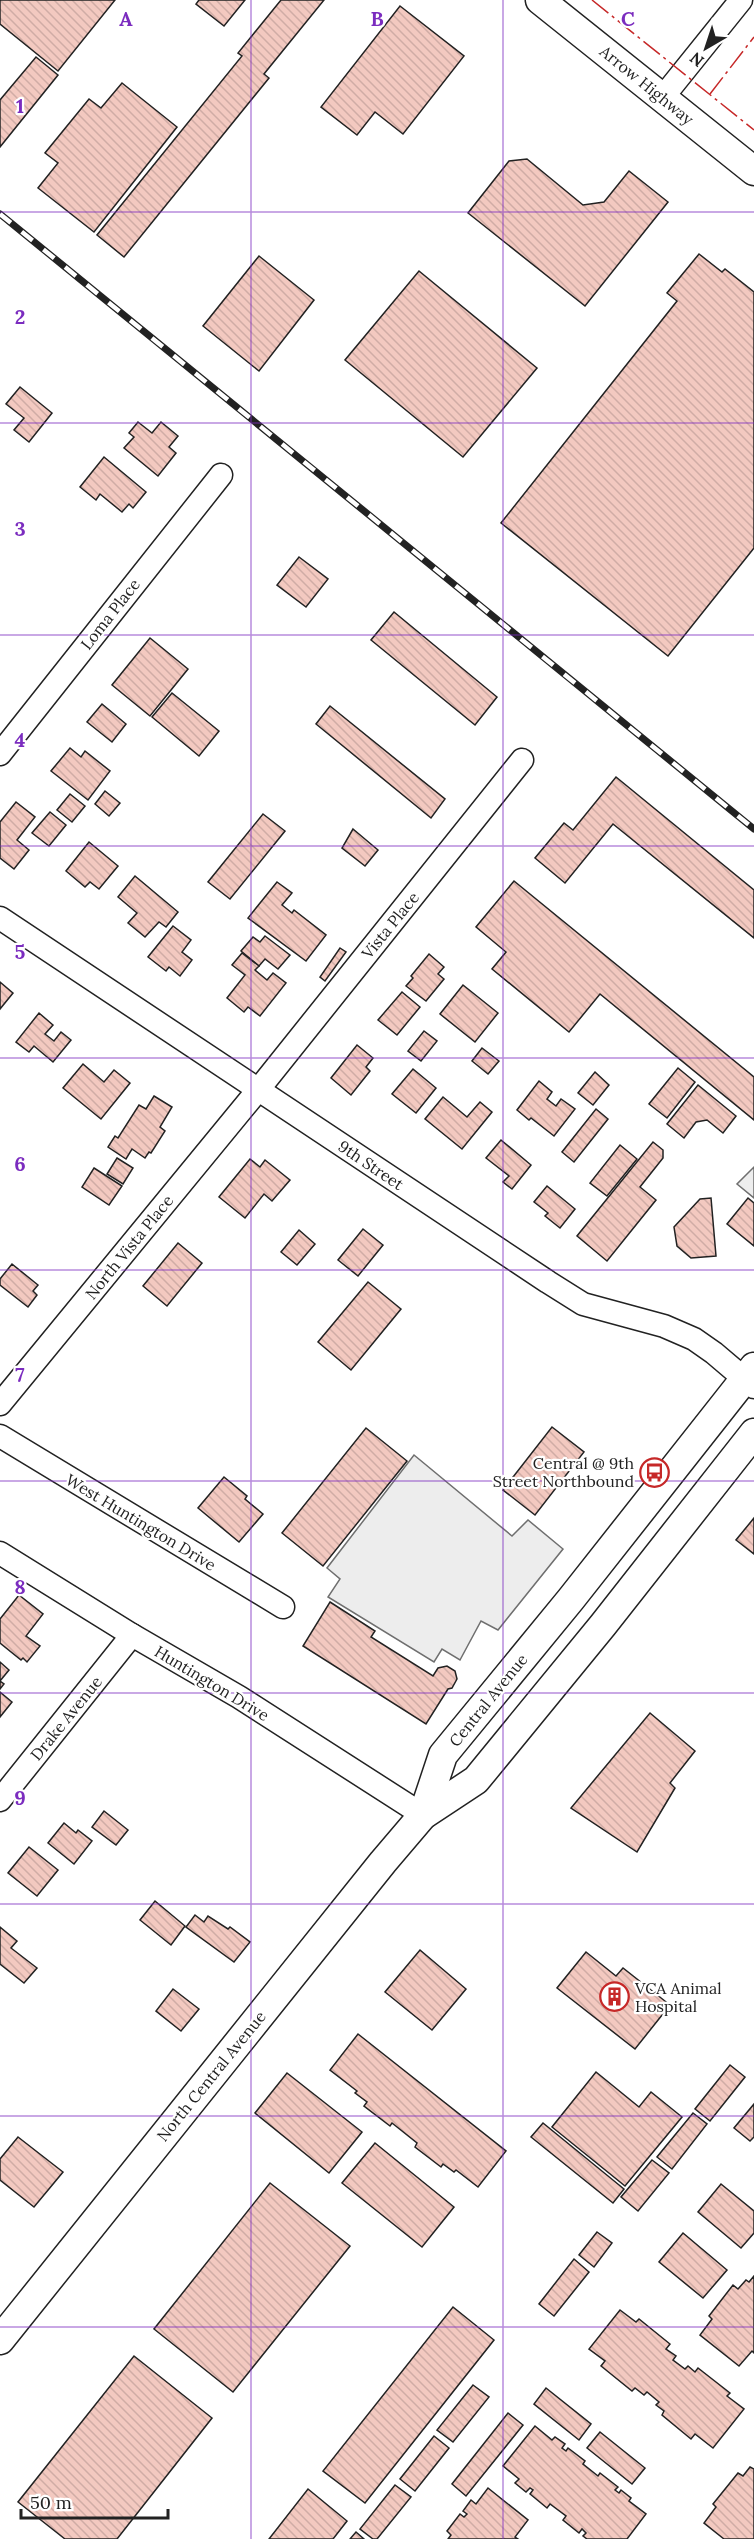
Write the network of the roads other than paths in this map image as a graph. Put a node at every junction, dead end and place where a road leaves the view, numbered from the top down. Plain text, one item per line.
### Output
1 (540, 0) edge
2 (741, 0) edge
3 (663, 97) junction
4 (754, 171) edge
5 (221, 475) dead end
6 (0, 754) edge
7 (522, 760) dead end
8 (0, 918) edge
9 (258, 1090) junction
10 (751, 1377) edge
11 (0, 1404) edge
12 (754, 1432) edge
13 (0, 1436) edge
14 (0, 1554) edge
15 (283, 1607) dead end
16 (132, 1635) junction
17 (0, 1800) edge
18 (423, 1815) junction
19 (0, 2340) edge

1 - 3 main road, Arrow Highway
2 - 3 street
3 - 4 main road, Arrow Highway
5 - 6 street, Loma Place
7 - 9 street, Vista Place
8 - 9 street, 9th Street
9 - 10 street, 9th Street
9 - 11 street, North Vista Place
10 - 18 main road, Central Avenue
12 - 18 main road
13 - 15 street, West Huntington Drive
14 - 16 street, Huntington Drive
16 - 17 street, Drake Avenue
16 - 18 street, Huntington Drive
18 - 19 main road, North Central Avenue

